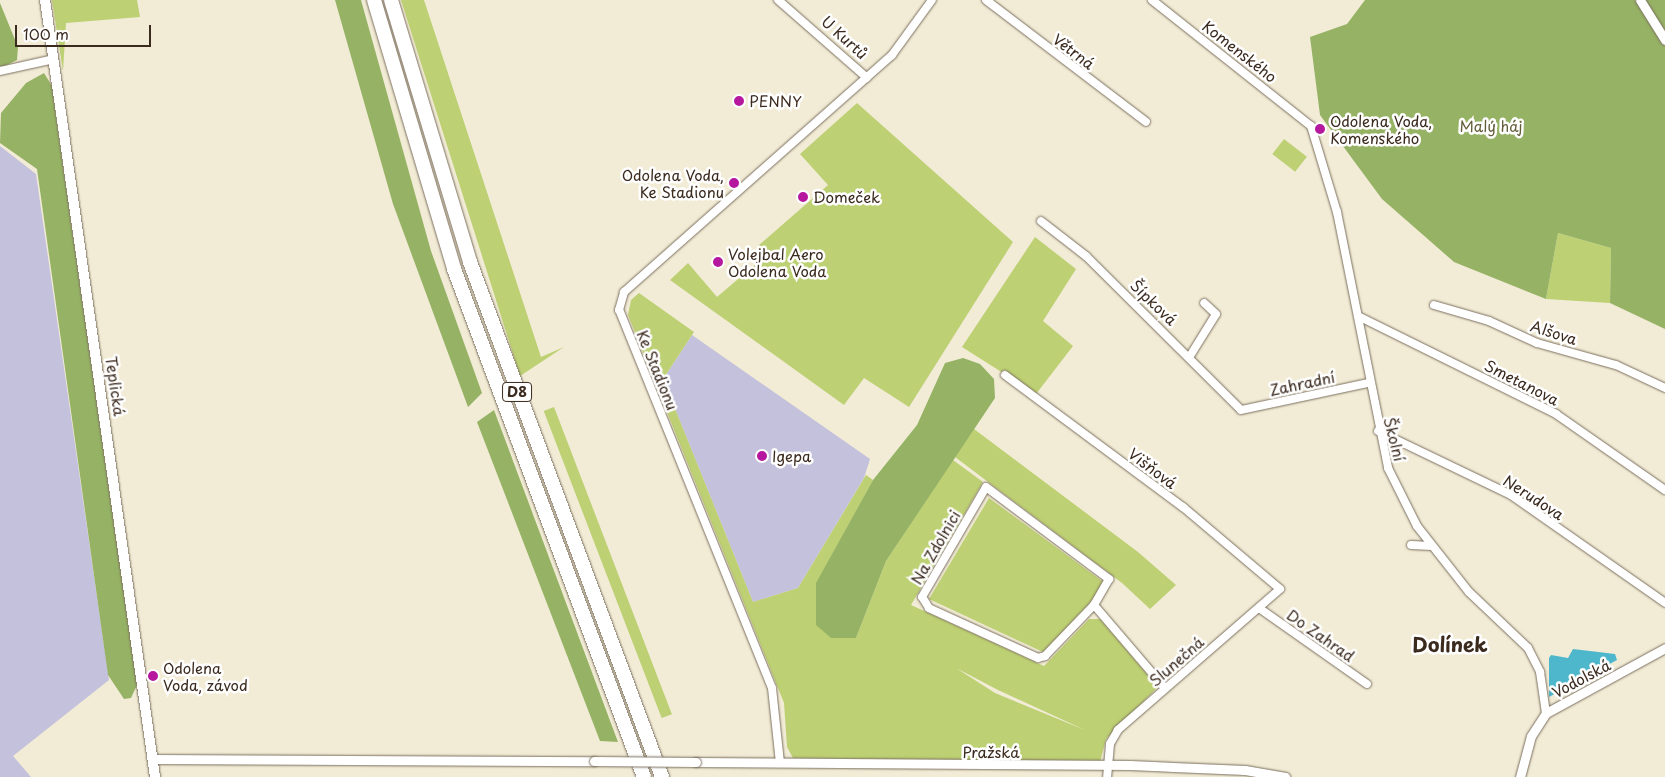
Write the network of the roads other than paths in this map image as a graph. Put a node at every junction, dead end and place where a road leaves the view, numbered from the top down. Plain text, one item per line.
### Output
1 (45, 0) edge
2 (374, 0) edge
3 (390, 0) edge
4 (778, 0) edge
5 (932, 0) edge
6 (986, 0) edge
7 (1152, 0) edge
8 (1640, 0) edge
9 (1665, 40) edge
10 (54, 59) junction
11 (0, 71) edge
12 (867, 78) junction
13 (1146, 122) dead end
14 (1310, 126) joint
15 (1041, 221) dead end
16 (1204, 303) dead end
17 (1434, 305) dead end
18 (1358, 316) junction
19 (1190, 356) junction
20 (1005, 375) dead end
21 (1368, 383) junction
22 (1665, 388) edge
23 (1241, 410) joint
24 (1378, 431) junction
25 (1665, 490) edge
26 (1412, 545) dead end
27 (1432, 546) junction
28 (1280, 589) joint
29 (1665, 603) edge
30 (1094, 604) junction
31 (1259, 608) junction
32 (1665, 648) edge
33 (1366, 684) dead end
34 (1165, 688) junction
35 (1546, 713) junction
36 (153, 759) junction
37 (780, 763) junction
38 (1107, 765) junction
39 (155, 777) edge
40 (644, 777) edge
41 (662, 777) edge
42 (1107, 777) edge
43 (1285, 777) edge
44 (1520, 777) edge

1 - 10 main road, Teplická
2 - 40 highway, D8
3 - 41 highway, D8
4 - 12 street, U Kurtů
5 - 12 street, Ke Stadionu
6 - 13 street, Větrná
7 - 14 street, Komenského
8 - 9 street
10 - 11 street
10 - 36 main road, Teplická
12 - 37 street, Ke Stadionu
14 - 18 street, Školní
15 - 19 street, Šípková
16 - 19 street
17 - 22 street, Alšova
18 - 21 street, Školní
18 - 25 street, Smetanova
19 - 23 street, Šípková
20 - 28 street, Višňová
21 - 23 street, Zahradní
21 - 24 street, Školní
24 - 27 street, Školní
24 - 29 street, Nerudova
26 - 27 street
27 - 35 street, Školní
28 - 31 street, Slunečná
30 - 30 street, Na Zdolnici
30 - 34 street
31 - 33 street, Do Zahrad
31 - 34 street, Slunečná
32 - 35 street, Vodolská
34 - 38 street, Slunečná
35 - 44 street, Vodolská
36 - 37 street, Pražská, bridge
36 - 39 main road, Teplická
37 - 38 street, Pražská
38 - 42 street, Slunečná
38 - 43 street, Pražská

